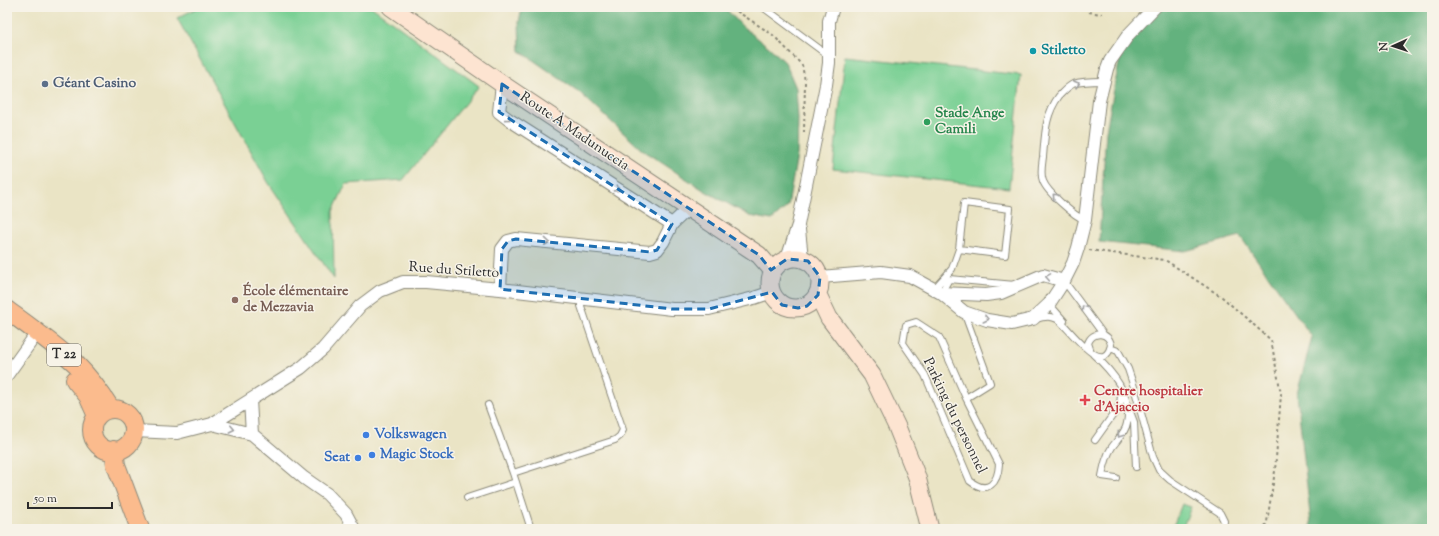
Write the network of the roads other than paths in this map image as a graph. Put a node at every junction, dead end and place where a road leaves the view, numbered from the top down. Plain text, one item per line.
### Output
1 (391, 7) edge
2 (763, 7) edge
3 (833, 7) edge
4 (1155, 7) edge
5 (829, 56) junction
6 (1103, 81) junction
7 (502, 84) junction
8 (689, 208) junction
9 (1085, 220) junction
10 (672, 224) junction
11 (959, 249) junction
12 (786, 262) junction
13 (820, 277) junction
14 (1064, 281) junction
15 (500, 289) junction
16 (938, 290) junction
17 (772, 292) junction
18 (581, 298) junction
19 (812, 300) junction
20 (1049, 304) junction
21 (7, 310) edge
22 (964, 312) junction
23 (1026, 320) junction
24 (7, 324) edge
25 (1103, 334) junction
26 (34, 337) junction
27 (1110, 348) junction
28 (1091, 352) junction
29 (1102, 356) junction
30 (1109, 370) junction
31 (7, 375) edge
32 (966, 398) junction
33 (250, 400) junction
34 (488, 405) dead end
35 (1128, 406) junction
36 (104, 413) junction
37 (212, 424) junction
38 (134, 431) junction
39 (252, 434) junction
40 (1096, 440) dead end
41 (114, 450) junction
42 (1136, 466) dead end
43 (513, 473) junction
44 (1116, 478) dead end
45 (516, 482) junction
46 (467, 498) dead end
47 (140, 529) edge
48 (354, 529) edge
49 (531, 529) edge
50 (930, 529) edge
51 (1222, 529) edge

1 - 7 main road, Route À Madunuccia
2 - 5 lane
3 - 5 street
4 - 6 street
5 - 12 street
6 - 9 street
9 -> 6 lane
7 - 8 main road, Route À Madunuccia
7 -> 10 street
8 - 10 street
8 - 12 main road, Route À Madunuccia
9 - 14 street
15 -> 10 street
11 - 11 lane
11 - 16 lane
12 - 13 main road
12 - 17 main road
13 - 16 street
13 - 19 main road
14 -> 16 street
14 - 20 street
25 -> 14 lane
15 - 18 street, Rue du Stiletto
15 - 33 street, Rue du Stiletto
16 - 22 street
17 - 18 street, Rue du Stiletto
17 - 19 main road
18 - 43 lane
19 - 50 main road
20 - 23 street
20 - 28 lane
21 - 26 main road, T 22
22 -> 23 street
22 - 32 lane, Parking du personnel
23 - 28 lane
24 - 26 main road, T 22
25 - 27 lane
25 - 28 lane
26 - 31 street
26 - 36 main road, T 22
27 - 29 lane
27 - 51 lane
28 - 29 lane
28 - 30 lane
29 - 30 lane
30 - 35 lane
30 - 40 lane
32 - 32 lane, Parking du personnel
33 - 37 street, Rue du Stiletto
33 - 39 street
34 - 43 lane
35 - 42 lane
35 -> 44 lane
36 - 38 main road
36 - 41 main road
37 - 38 street, Rue du Stiletto
37 -> 39 street
38 - 41 main road
39 - 48 street
41 - 47 main road
43 - 45 lane
45 - 46 lane
45 - 49 lane

